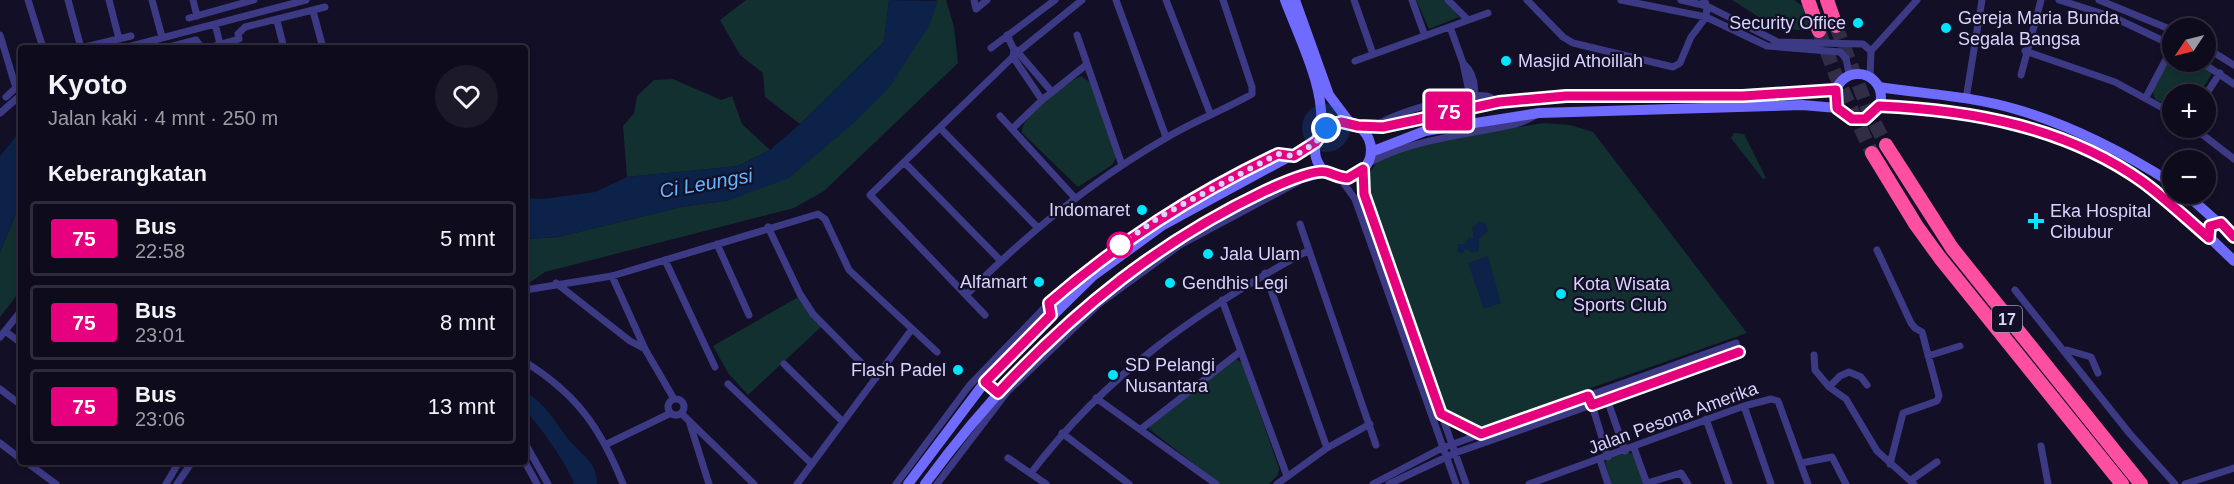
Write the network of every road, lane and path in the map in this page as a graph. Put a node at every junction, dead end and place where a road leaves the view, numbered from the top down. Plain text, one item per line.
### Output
1 (28, 0) edge
2 (68, 0) edge
3 (109, 0) edge
4 (152, 0) edge
5 (193, 0) edge
6 (254, 0) edge
7 (306, 0) edge
8 (974, 0) edge
9 (987, 0) edge
10 (1055, 0) edge
11 (1082, 0) edge
12 (1116, 0) edge
13 (1167, 0) edge
14 (1223, 0) edge
15 (1285, 0) edge
16 (1295, 0) edge
17 (1354, 0) edge
18 (1412, 0) edge
19 (1448, 0) edge
20 (1527, 0) edge
21 (1621, 0) edge
22 (1681, 0) edge
23 (1808, 0) edge
24 (1827, 0) edge
25 (1917, 0) edge
26 (1982, 0) edge
27 (2041, 0) edge
28 (2059, 0) edge
29 (2099, 0) edge
30 (233, 3) edge
31 (1705, 3) edge
32 (325, 7) dead end
33 (313, 11) junction
34 (1488, 13) dead end
35 (1706, 17) junction
36 (1468, 20) junction
37 (277, 21) junction
38 (215, 24) junction
39 (1836, 26) tunnel mouth
40 (2162, 26) edge
41 (1450, 27) junction
42 (1820, 31) tunnel mouth
43 (0, 34) edge
44 (1007, 35) junction
45 (1077, 35) dead end
46 (131, 36) dead end
47 (1425, 36) junction
48 (162, 38) junction
49 (119, 39) junction
50 (239, 39) junction
51 (2162, 42) edge
52 (220, 44) junction
53 (42, 45) edge
54 (80, 45) edge
55 (94, 45) edge
56 (135, 45) edge
57 (176, 45) edge
58 (201, 45) edge
59 (216, 45) edge
60 (241, 45) edge
61 (283, 45) edge
62 (322, 45) edge
63 (991, 48) dead end
64 (1871, 51) junction
65 (2025, 51) junction
66 (1015, 53) junction
67 (1373, 54) junction
68 (2216, 54) edge
69 (1355, 61) dead end
70 (1086, 65) junction
71 (2234, 65) edge
72 (2162, 67) edge
73 (2216, 71) edge
74 (2220, 73) junction
75 (1849, 74) junction
76 (2020, 75) dead end
77 (1870, 77) junction
78 (2213, 84) edge
79 (2234, 84) edge
80 (18, 86) edge
81 (1879, 87) junction
82 (18, 90) edge
83 (18, 90) edge
84 (1836, 90) junction
85 (1052, 92) junction
86 (1474, 96) junction
87 (6, 97) dead end
88 (2146, 98) junction
89 (1042, 99) junction
90 (1966, 99) junction
91 (1499, 102) junction
92 (1879, 106) junction
93 (2162, 107) edge
94 (1837, 108) junction
95 (0, 113) edge
96 (1210, 113) junction
97 (1539, 113) junction
98 (1000, 116) dead end
99 (1354, 124) junction
100 (1374, 127) junction
101 (940, 128) junction
102 (1012, 129) junction
103 (1166, 138) junction
104 (1318, 138) junction
105 (2207, 138) edge
106 (1886, 145) tunnel mouth
107 (1371, 152) junction
108 (1872, 153) tunnel mouth
109 (2234, 159) edge
110 (904, 162) junction
111 (1122, 165) junction
112 (1365, 167) junction
113 (1326, 172) junction
114 (2162, 177) edge
115 (1340, 178) junction
116 (1075, 198) junction
117 (2199, 204) edge
118 (2202, 206) junction
119 (1180, 210) junction
120 (2192, 223) junction
121 (2221, 223) junction
122 (1300, 224) dead end
123 (768, 227) junction
124 (1037, 227) junction
125 (1199, 229) junction
126 (2234, 237) edge
127 (2209, 238) junction
128 (717, 244) junction
129 (1309, 249) junction
130 (1877, 250) dead end
131 (665, 260) junction
132 (1000, 260) junction
133 (2234, 261) edge
134 (1265, 273) junction
135 (612, 276) junction
136 (556, 283) junction
137 (528, 289) edge
138 (2015, 290) dead end
139 (966, 295) junction
140 (1222, 300) junction
141 (1049, 303) junction
142 (18, 315) edge
143 (750, 315) dead end
144 (985, 315) dead end
145 (1051, 315) junction
146 (912, 329) junction
147 (2, 334) edge
148 (1053, 335) junction
149 (1065, 335) junction
150 (18, 342) edge
151 (1960, 345) dead end
152 (645, 349) junction
153 (2068, 349) junction
154 (1240, 351) junction
155 (937, 352) dead end
156 (1814, 355) dead end
157 (1928, 356) junction
158 (2023, 363) junction
159 (528, 364) edge
160 (784, 364) dead end
161 (715, 368) dead end
162 (2098, 373) dead end
163 (876, 378) junction
164 (985, 382) junction
165 (728, 384) dead end
166 (1867, 385) dead end
167 (1829, 387) junction
168 (0, 389) edge
169 (1604, 391) junction
170 (998, 393) junction
171 (1588, 396) junction
172 (1096, 398) junction
173 (674, 399) junction
174 (1607, 399) junction
175 (18, 403) edge
176 (1592, 405) junction
177 (1743, 406) junction
178 (671, 412) junction
179 (681, 413) junction
180 (1441, 414) junction
181 (1706, 419) junction
182 (689, 423) junction
183 (843, 423) junction
184 (1370, 424) junction
185 (1141, 429) junction
186 (1062, 433) junction
187 (1481, 434) junction
188 (0, 443) edge
189 (607, 444) junction
190 (1452, 445) junction
191 (1376, 446) dead end
192 (2042, 446) dead end
193 (2110, 447) junction
194 (528, 448) edge
195 (1327, 448) junction
196 (1442, 448) junction
197 (1634, 448) junction
198 (1625, 451) junction
199 (1455, 453) junction
200 (18, 457) edge
201 (1446, 457) junction
202 (1608, 457) junction
203 (1008, 458) dead end
204 (1600, 460) junction
205 (1937, 462) dead end
206 (1802, 463) junction
207 (812, 464) junction
208 (1890, 464) junction
209 (30, 465) edge
210 (177, 465) edge
211 (190, 465) edge
212 (527, 465) edge
213 (2234, 468) edge
214 (1031, 473) junction
215 (1287, 476) junction
216 (1912, 482) edge
217 (56, 484) edge
218 (166, 484) edge
219 (177, 484) edge
220 (537, 484) edge
221 (548, 484) edge
222 (623, 484) edge
223 (709, 484) edge
224 (754, 484) edge
225 (797, 484) edge
226 (896, 484) edge
227 (908, 484) edge
228 (925, 484) edge
229 (937, 484) edge
230 (1046, 484) edge
231 (1130, 484) edge
232 (1216, 484) edge
233 (1277, 484) edge
234 (1373, 484) edge
235 (1389, 484) edge
236 (1456, 484) edge
237 (1466, 484) edge
238 (1529, 484) edge
239 (1608, 484) edge
240 (1647, 484) edge
241 (1688, 484) edge
242 (1729, 484) edge
243 (1771, 484) edge
244 (1808, 484) edge
245 (1846, 484) edge
246 (2048, 484) edge
247 (2110, 484) edge
248 (2122, 484) edge
249 (2141, 484) edge
250 (2146, 484) edge
251 (2175, 484) edge
252 (2185, 484) edge

1 - 53 street
2 - 54 street
3 - 49 street
4 - 48 street
5 - 30 street
6 - 30 street
7 - 38 street
8 - 9 street
10 - 44 street
11 - 66 street
12 - 103 street
13 - 96 street
14 - 96 street
15 - 104 street
16 - 99 street
17 - 67 street
18 - 47 street
19 - 36 street
20 - 35 street
21 - 35 street
22 - 31 street
23 - 42 highway
24 - 39 highway
25 - 64 street
26 - 90 street
27 - 65 street
28 - 51 street
29 - 40 street
31 - 35 street
31 - 64 street
32 - 33 street
33 - 37 street
33 - 62 street
34 - 36 street
35 - 75 street
36 - 41 street
37 - 50 street
37 - 61 street
38 - 48 street
38 - 52 street
41 - 47 street
41 - 86 street
43 - 80 street
44 - 63 street
44 - 66 street
45 - 70 street
46 - 49 street
47 - 67 street
48 - 56 street
49 - 55 street
50 - 52 street
50 - 60 street
52 - 59 street
57 - 58 street
64 - 77 street
65 - 76 street
65 - 88 street
66 - 85 street
66 - 89 street
66 - 101 street
67 - 69 street
68 - 71 street
70 - 85 street
70 - 111 street
72 - 88 street
73 - 74 street
74 - 78 street
74 - 79 street
75 - 77 street
75 - 84 street
77 - 81 street
81 - 90 street
81 - 92 street
82 - 87 street
83 - 95 street
84 - 91 street
84 - 94 street
85 - 89 street
86 - 91 street
86 - 100 street
88 - 93 street
89 - 102 street
90 - 114 street
91 - 100 street
92 - 94 street
92 - 120 street
94 - 97 street
96 - 103 street
97 - 107 street
97 - 112 street
98 - 102 street
99 - 100 street
99 - 104 street
99 - 107 street
101 - 110 street
101 - 124 street
102 - 116 street
103 - 111 street
104 - 113 street
104 - 119 street
105 - 109 street
106 - 193 highway, 17
107 - 112 street
108 - 158 highway, 17
110 - 132 street
110 - 139 street
111 - 116 street
112 - 115 street
112 - 180 street
113 - 115 street
113 - 125 street
115 - 196 street
116 - 124 street
117 - 118 street
118 - 120 street
118 - 121 street
119 - 141 street
119 - 145 street
120 - 127 street
121 - 126 street
121 - 127 street
122 - 129 street
123 - 128 street
123 - 146 street
123 - 163 street
124 - 132 street
125 - 148 street
125 - 149 street
127 - 133 street
128 - 131 street
128 - 143 street
129 - 134 street
129 - 184 street
130 - 157 street
131 - 135 street
131 - 161 street
132 - 139 street
134 - 140 street
134 - 195 street
135 - 136 street
135 - 152 street
136 - 137 street
136 - 152 street
138 - 153 street
139 - 144 street
140 - 154 street
140 - 172 street
141 - 145 street
141 - 226 street
142 - 147 street
145 - 164 street
146 - 155 street
146 - 163 street
147 - 150 street
148 - 149 street
148 - 170 street
149 - 229 street
151 - 157 street
152 - 173 street
153 - 162 street
153 - 251 street
154 - 185 street
154 - 215 street
156 - 167 street
157 - 208 street
158 - 247 highway
158 - 248 highway, 17
159 - 189 street
160 - 183 street
163 - 183 street
164 - 170 street
164 - 227 street
165 - 207 street
166 - 167 street
167 - 208 street
168 - 175 street
169 - 171 street
169 - 174 street
169 - 174 street
170 - 228 street
171 - 176 street
171 - 187 street
172 - 185 street
172 - 186 street
173 - 178 street
173 - 179 street
174 - 176 street
174 - 198 street
176 - 199 street
176 - 202 street
177 - 181 street, Jalan Pesona Amerika
177 - 206 street, Jalan Pesona Amerika
177 - 243 street
178 - 179 street
178 - 189 street
179 - 182 street
180 - 187 street
180 - 190 street
181 - 197 street, Jalan Pesona Amerika
181 - 242 street
182 - 223 street
182 - 224 street
183 - 207 street
184 - 191 street
184 - 195 street
185 - 232 street
186 - 214 street
186 - 231 street
187 - 190 street
188 - 200 street
189 - 222 street
190 - 196 street
190 - 199 street
192 - 246 street
193 - 249 highway, 17
193 - 250 highway
194 - 221 street
195 - 215 street
196 - 201 street
196 - 234 street
197 - 198 street, Jalan Pesona Amerika
197 - 240 street
198 - 202 street, Jalan Pesona Amerika
199 - 201 street
199 - 237 street
201 - 235 street
201 - 236 street
202 - 204 street, Jalan Pesona Amerika
203 - 214 street
204 - 238 street, Jalan Pesona Amerika
204 - 239 street
205 - 216 street
206 - 244 street, Jalan Pesona Amerika
206 - 245 street
207 - 225 street
208 - 216 street
209 - 217 street
210 - 218 street
211 - 219 street
212 - 220 street
213 - 252 street
214 - 230 street
215 - 233 street
240 - 241 street

